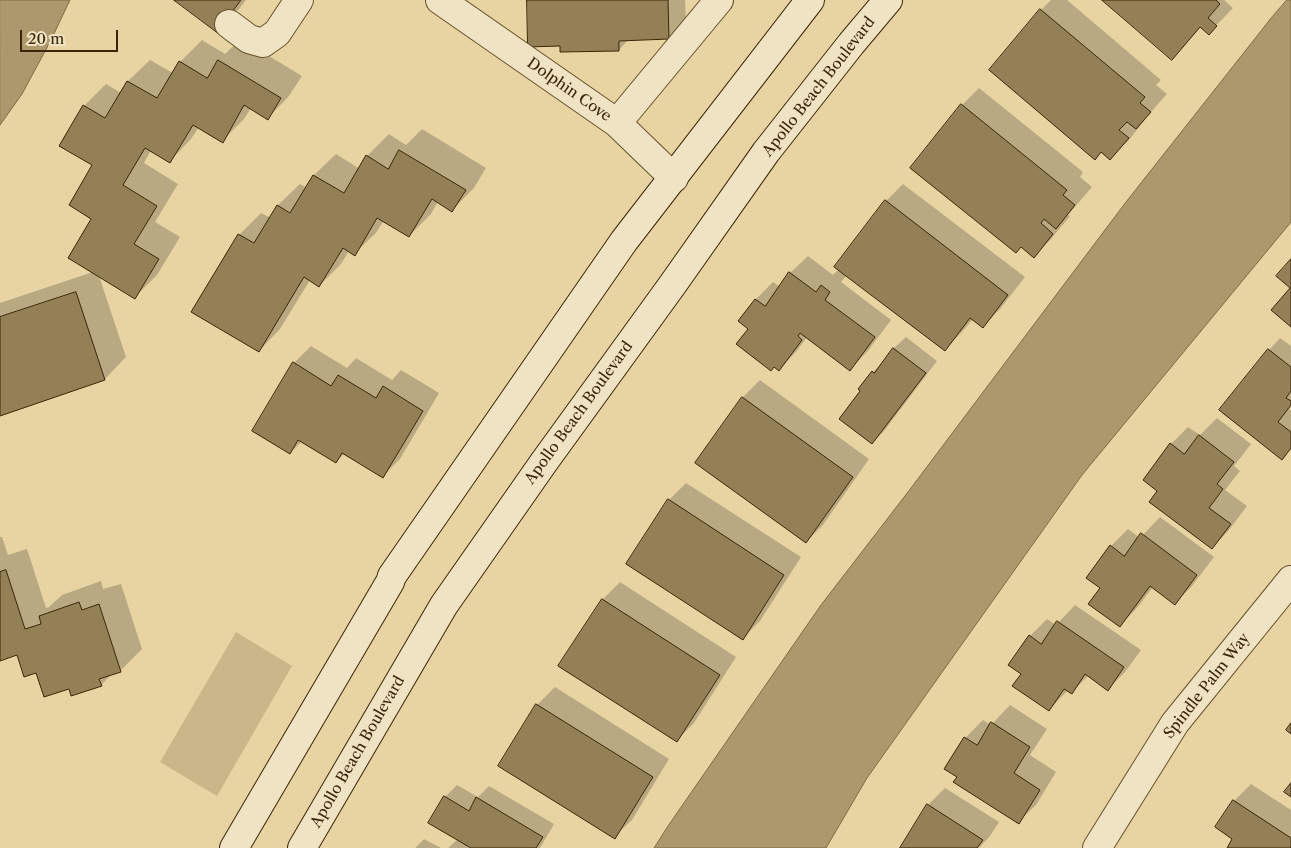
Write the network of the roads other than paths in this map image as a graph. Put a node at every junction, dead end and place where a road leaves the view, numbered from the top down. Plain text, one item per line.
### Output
1 (299, 0) edge
2 (440, 0) edge
3 (719, 0) edge
4 (810, 0) edge
5 (888, 0) edge
6 (229, 24) dead end
7 (617, 123) junction
8 (674, 178) junction
9 (1291, 580) edge
10 (234, 848) edge
11 (302, 848) edge
12 (1097, 848) edge

1 - 6 main road
2 - 7 main road, Dolphin Cove
3 - 7 main road, Dolphin Cove
4 - 8 main road
5 - 11 main road, Apollo Beach Boulevard
7 - 8 main road
8 - 10 main road
9 - 12 main road, Spindle Palm Way

